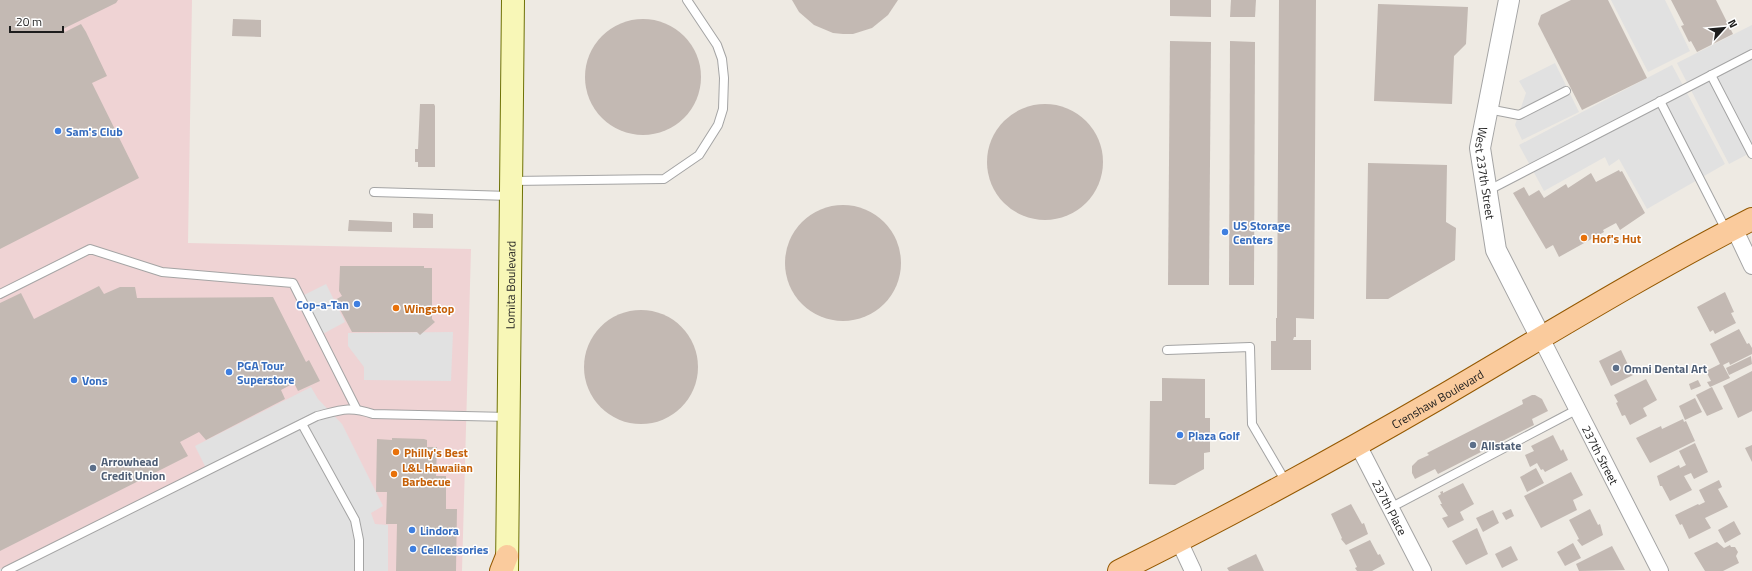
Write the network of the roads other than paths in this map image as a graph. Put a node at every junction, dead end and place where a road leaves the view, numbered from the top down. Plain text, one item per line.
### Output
1 (512, 0) edge
2 (688, 0) edge
3 (1509, 0) edge
4 (1752, 54) edge
5 (1711, 75) junction
6 (1566, 91) dead end
7 (1660, 101) junction
8 (1488, 108) junction
9 (1751, 149) edge
10 (511, 189) junction
11 (1487, 191) junction
12 (374, 192) dead end
13 (1737, 226) edge
14 (1752, 266) edge
15 (0, 294) edge
16 (1541, 338) junction
17 (1167, 350) dead end
18 (356, 408) junction
19 (1578, 409) junction
20 (509, 417) junction
21 (302, 424) junction
22 (1358, 445) junction
23 (1287, 483) junction
24 (1390, 508) junction
25 (1179, 541) junction
26 (505, 566) edge
27 (6, 571) edge
28 (359, 571) edge
29 (1119, 571) edge
30 (1193, 571) edge
31 (1423, 571) edge
32 (1660, 571) edge

1 - 10 main road, Lomita Boulevard
2 - 10 lane
3 - 8 street, West 237th Street
4 - 5 lane
5 - 7 lane
5 - 9 lane
6 - 8 lane
7 - 11 lane
7 - 13 lane
8 - 11 street, West 237th Street
10 - 12 lane
10 - 20 main road, Lomita Boulevard
11 - 16 street, West 237th Street
13 - 14 street
13 - 16 main road, Crenshaw Boulevard
15 - 18 lane
16 - 19 street, 237th Street
16 - 22 main road, Crenshaw Boulevard
17 - 23 lane
18 - 20 lane
18 - 21 lane
19 - 24 lane
19 - 32 street, 237th Street
20 - 26 main road, Lomita Boulevard
21 - 27 lane
21 - 28 lane
22 - 23 main road, Crenshaw Boulevard
22 - 24 street, 237th Place
23 - 25 main road, Crenshaw Boulevard
24 - 31 street, 237th Place
25 - 29 main road, Crenshaw Boulevard
25 - 30 street

